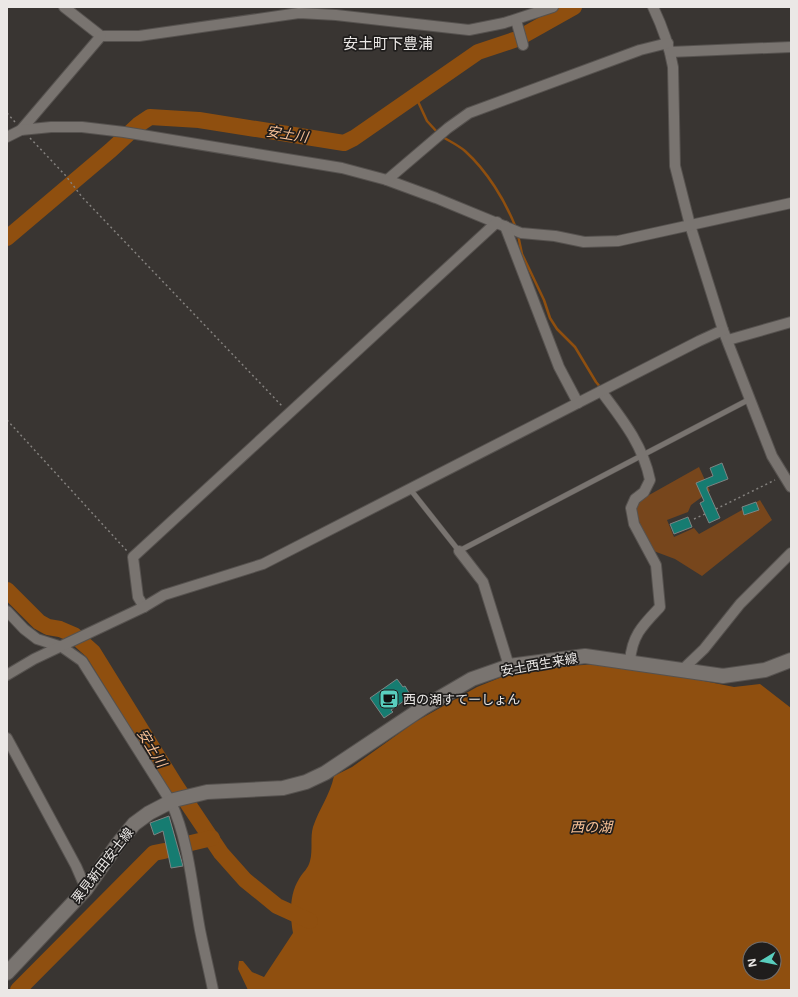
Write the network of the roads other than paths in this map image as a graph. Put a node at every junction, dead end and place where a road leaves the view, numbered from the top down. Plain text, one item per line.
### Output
1 (64, 7) edge
2 (553, 7) edge
3 (653, 7) edge
4 (516, 20) junction
5 (101, 36) junction
6 (523, 45) dead end
7 (669, 47) junction
8 (791, 47) edge
9 (21, 130) junction
10 (7, 136) edge
11 (387, 180) junction
12 (791, 203) edge
13 (690, 225) junction
14 (504, 226) junction
15 (791, 322) edge
16 (723, 330) junction
17 (728, 340) junction
18 (601, 391) junction
19 (751, 398) junction
20 (578, 403) junction
21 (642, 455) junction
22 (788, 474) edge
23 (791, 487) edge
24 (410, 489) junction
25 (458, 551) junction
26 (791, 553) edge
27 (144, 607) junction
28 (7, 611) edge
29 (66, 645) junction
30 (791, 660) edge
31 (630, 661) junction
32 (509, 666) junction
33 (683, 670) junction
34 (7, 675) edge
35 (7, 738) edge
36 (194, 795) joint
37 (173, 801) junction
38 (86, 889) junction
39 (7, 973) edge
40 (213, 990) edge

1 - 5 street
2 - 4 street
3 - 7 street
4 - 5 street
4 - 6 street
5 - 9 street
7 - 8 street
7 - 11 street
7 - 13 street
9 - 10 street
9 - 11 street
11 - 14 street
12 - 13 street
13 - 14 street
13 - 16 street
14 - 20 street
14 - 27 street
15 - 17 street
16 - 17 street
16 - 18 street
17 - 19 street
18 - 20 street
18 - 21 street
19 - 21 lane
19 - 22 street
20 - 24 street
21 - 25 lane
21 - 31 street
22 - 23 street
24 - 25 lane
24 - 27 street
25 - 32 street
26 - 33 street
27 - 29 street
28 - 29 street
29 - 34 street
29 - 37 street
30 - 33 main road, 安土西生来線
31 - 32 main road, 安土西生来線
31 - 33 main road, 安土西生来線
32 - 36 main road, 安土西生来線
35 - 38 street
36 - 37 main road, 栗見新田安土線
37 - 38 main road, 栗見新田安土線
37 - 40 street
38 - 39 main road, 栗見新田安土線

